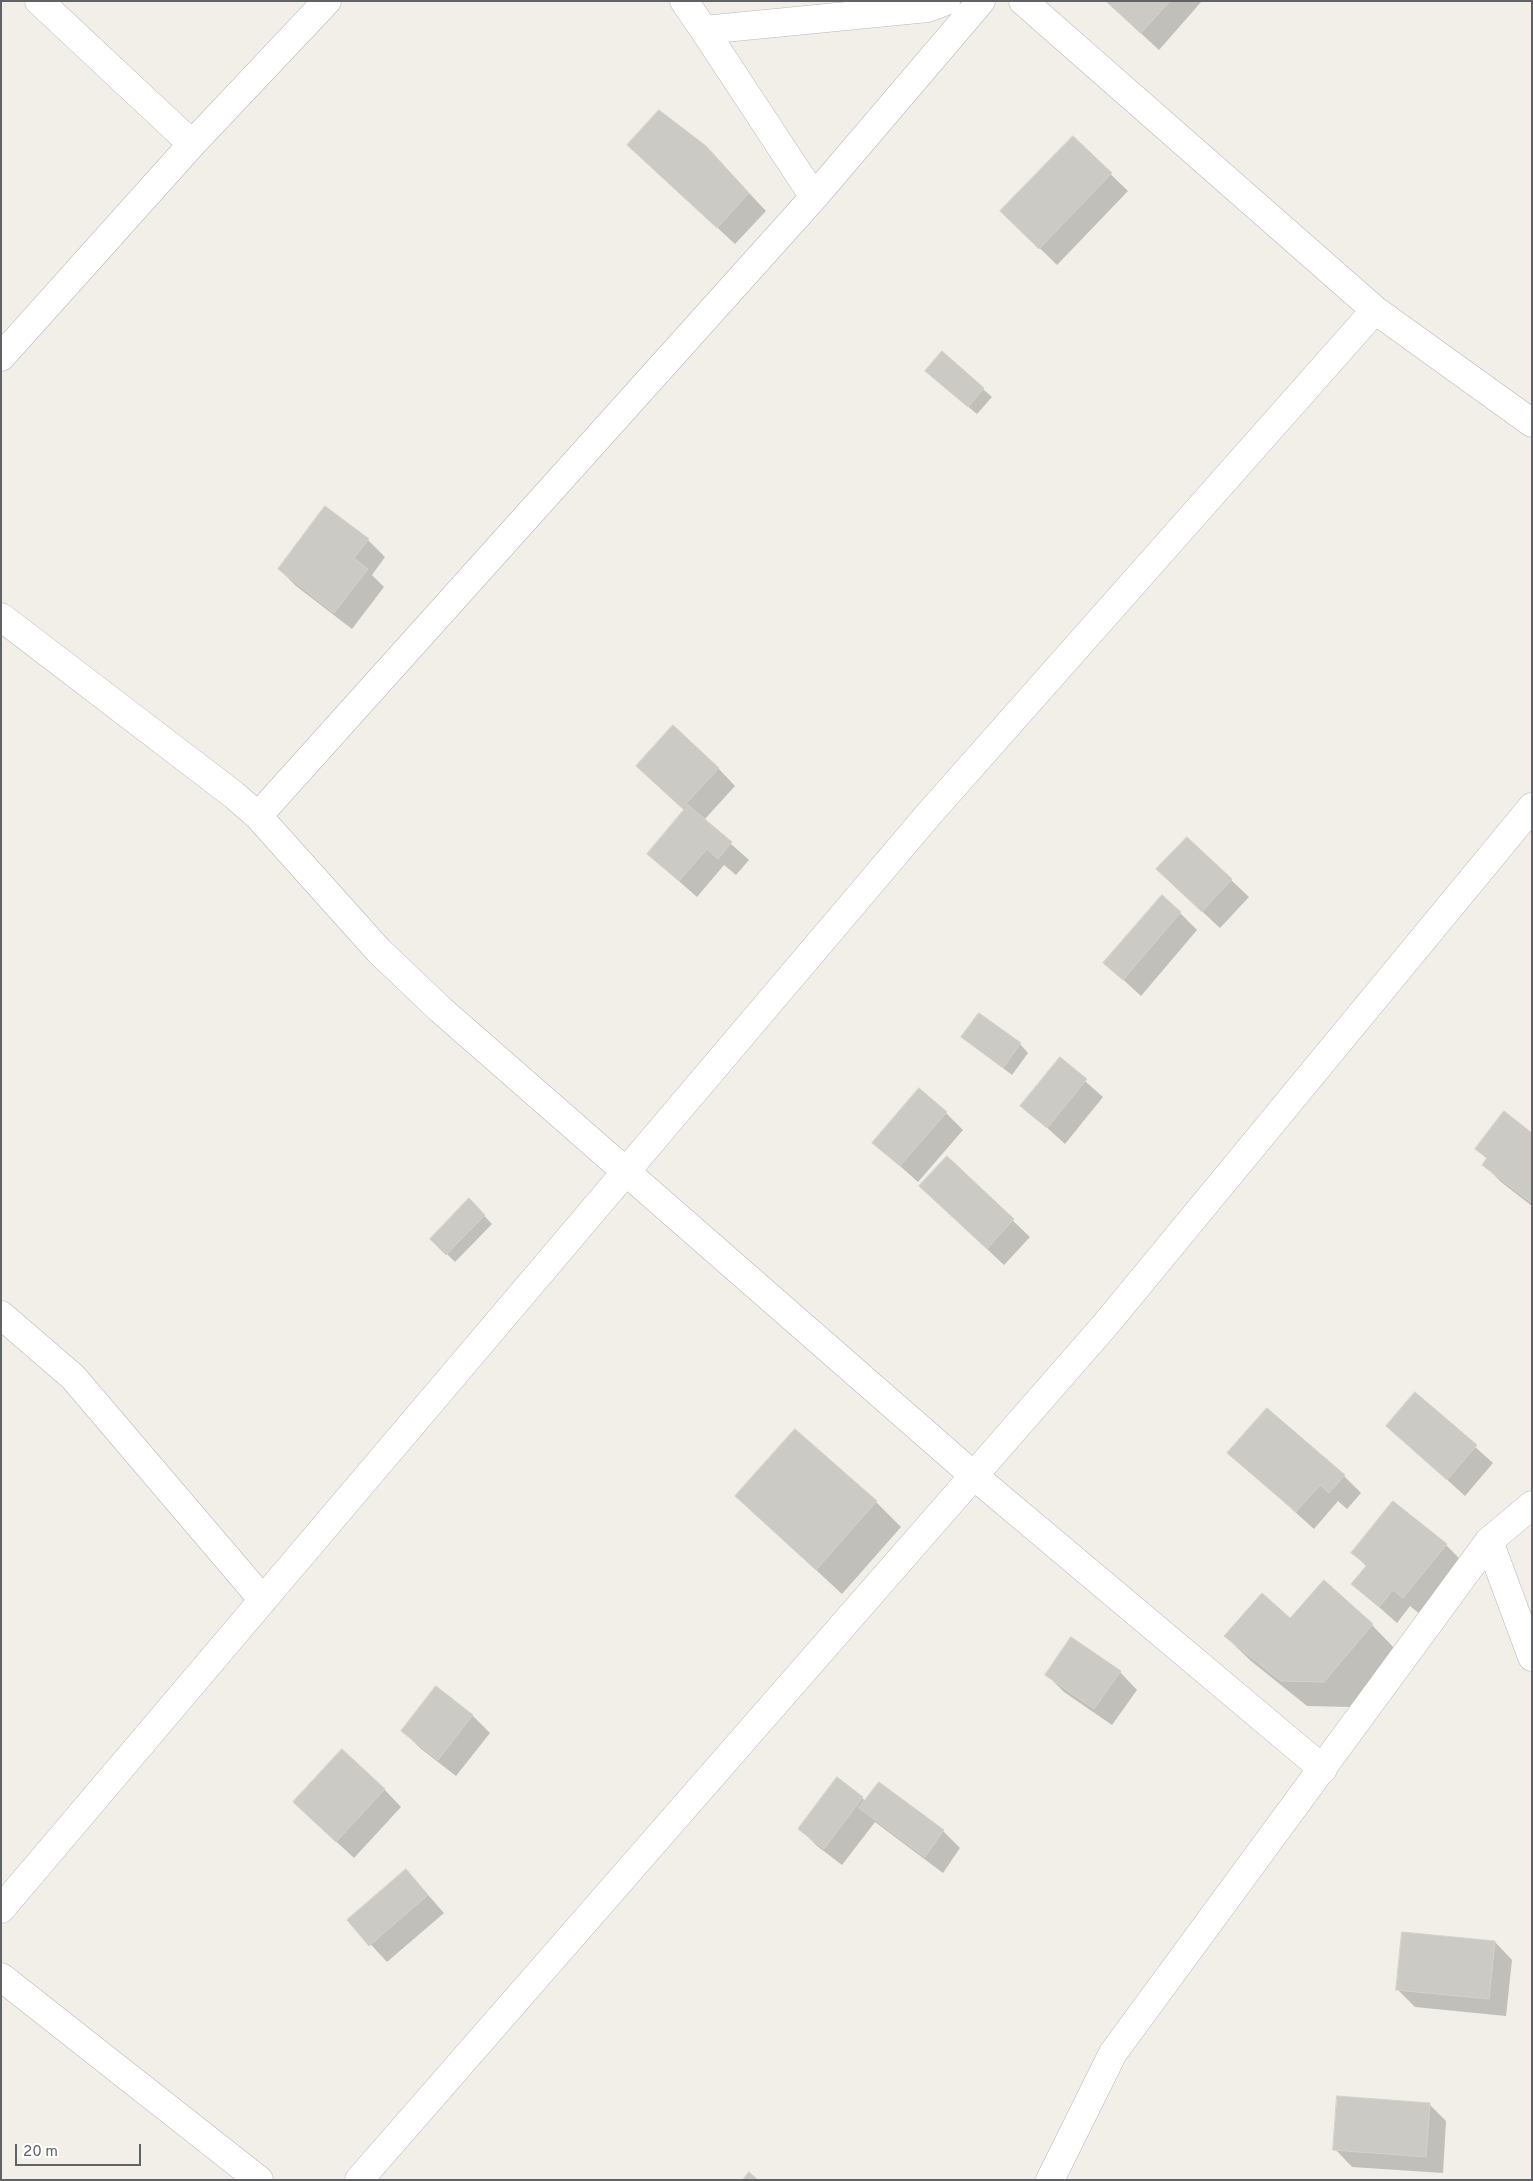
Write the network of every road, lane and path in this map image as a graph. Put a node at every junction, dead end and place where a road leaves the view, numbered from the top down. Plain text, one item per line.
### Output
1 (39, 1) edge
2 (327, 1) edge
3 (684, 1) edge
4 (946, 1) edge
5 (981, 1) edge
6 (1023, 1) edge
7 (704, 30) junction
8 (192, 144) junction
9 (814, 197) junction
10 (1375, 310) junction
11 (1, 357) edge
12 (1532, 423) edge
13 (1, 617) edge
14 (1532, 807) edge
15 (258, 816) junction
16 (626, 1170) junction
17 (1, 1315) edge
18 (973, 1474) junction
19 (1532, 1505) edge
20 (1489, 1541) junction
21 (263, 1600) junction
22 (1532, 1656) edge
23 (1323, 1769) junction
24 (1, 1909) edge
25 (1, 1977) edge
26 (259, 2180) edge
27 (358, 2180) edge
28 (1050, 2180) edge

1 - 8 street
2 - 8 street
3 - 7 street
4 - 7 street
5 - 9 street
6 - 10 street
7 - 9 street
8 - 11 street
9 - 15 street
10 - 12 street
10 - 16 street
13 - 15 street
14 - 18 street
15 - 16 street
16 - 18 street
16 - 21 street
17 - 21 street
18 - 23 street
18 - 27 street
19 - 20 street
20 - 22 street
20 - 23 street
21 - 24 street
23 - 28 street
25 - 26 street

